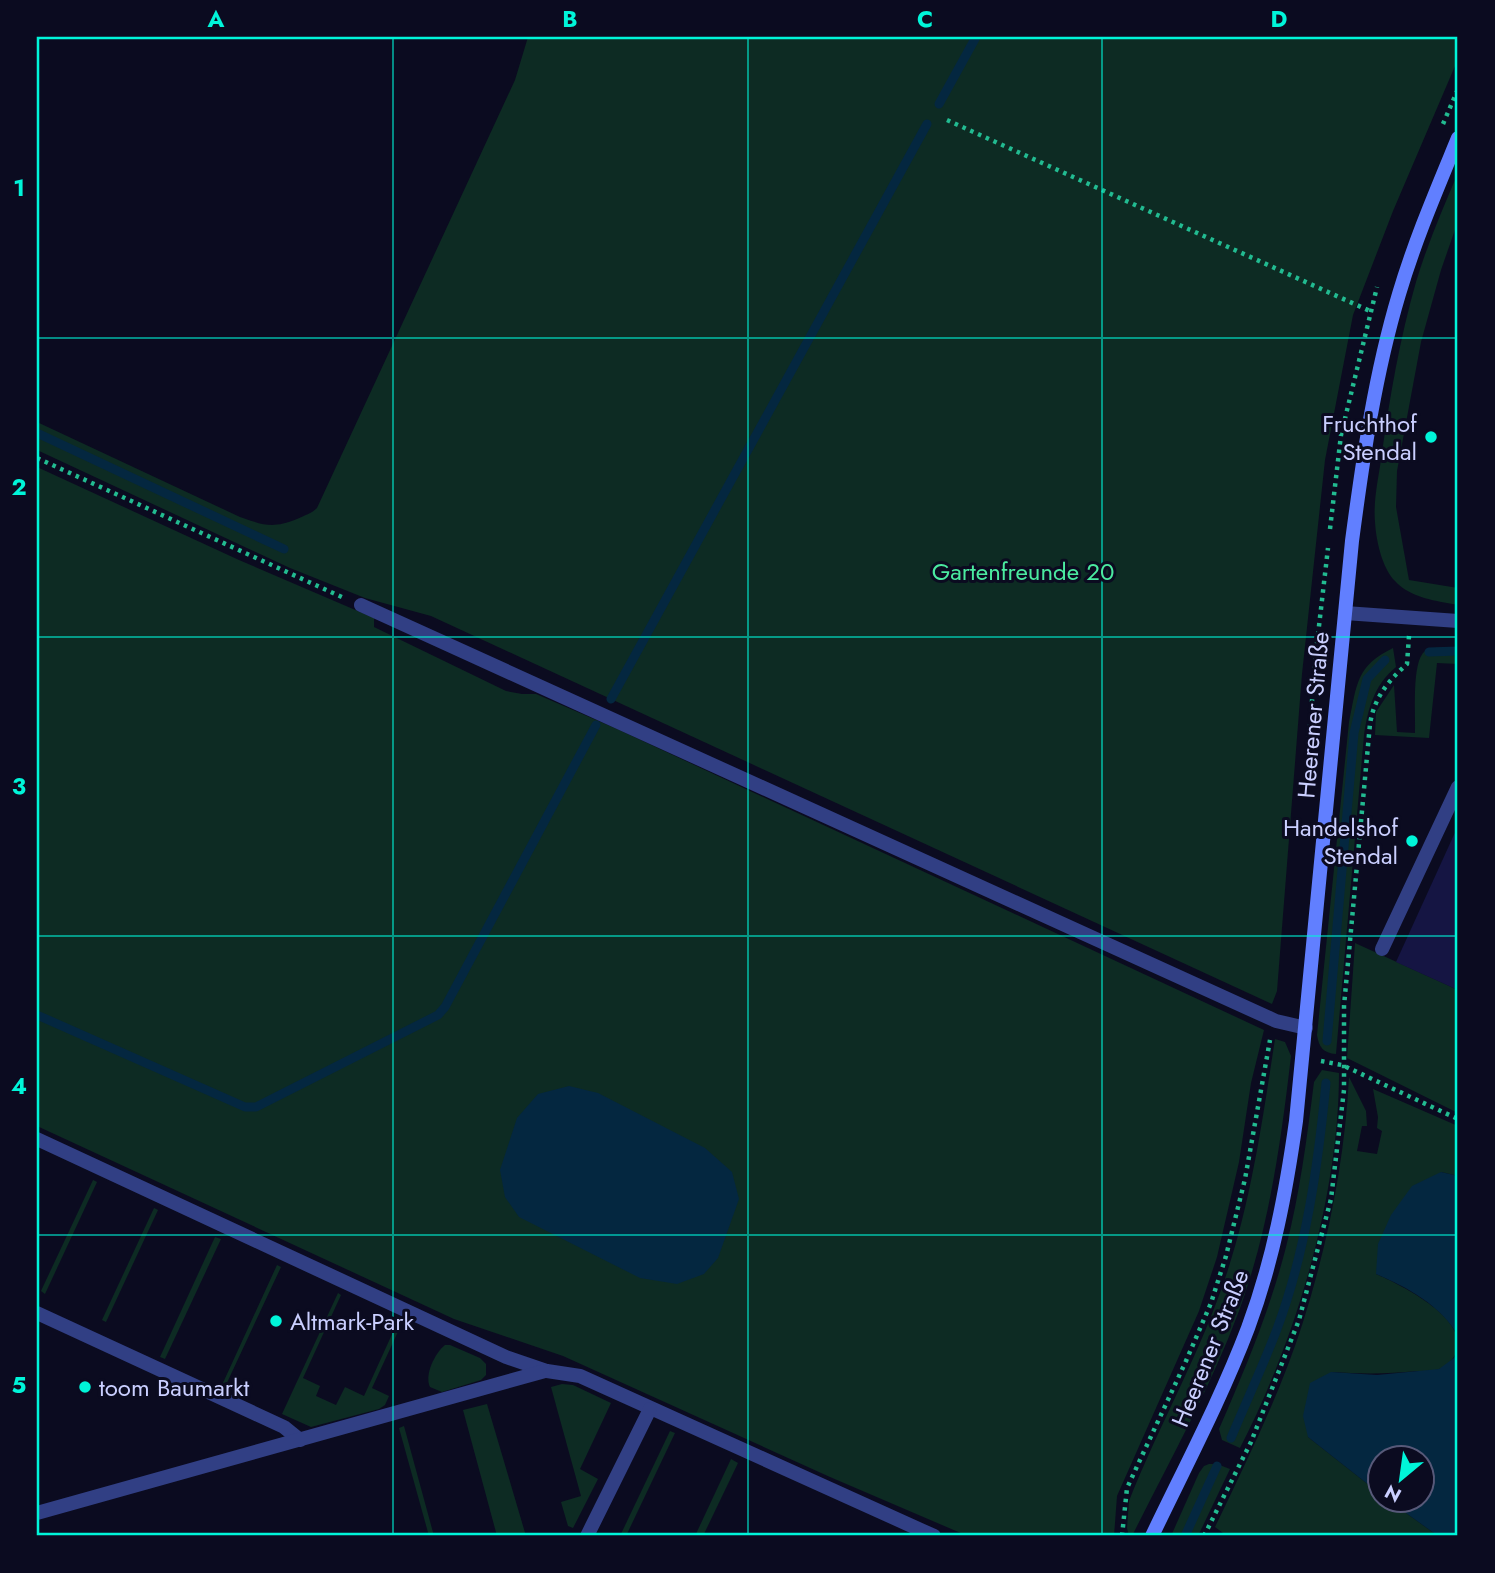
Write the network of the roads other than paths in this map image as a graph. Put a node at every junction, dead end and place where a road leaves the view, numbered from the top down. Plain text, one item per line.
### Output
1 (1458, 138) edge
2 (361, 605) road end
3 (1345, 613) junction
4 (1458, 621) edge
5 (1458, 787) edge
6 (1382, 949) dead end
7 (1306, 1028) junction
8 (37, 1139) edge
9 (37, 1313) edge
10 (547, 1371) junction
11 (650, 1409) junction
12 (300, 1440) junction
13 (37, 1513) edge
14 (587, 1536) edge
15 (934, 1536) edge
16 (1152, 1536) edge

1 - 3 main road, Heerener Straße
2 - 7 street
3 - 4 street
3 - 7 main road, Heerener Straße
5 - 6 street
7 - 16 main road, Heerener Straße
8 - 10 street
9 - 12 street
10 - 11 street
10 - 12 street
11 - 14 street
11 - 15 street
12 - 13 street

